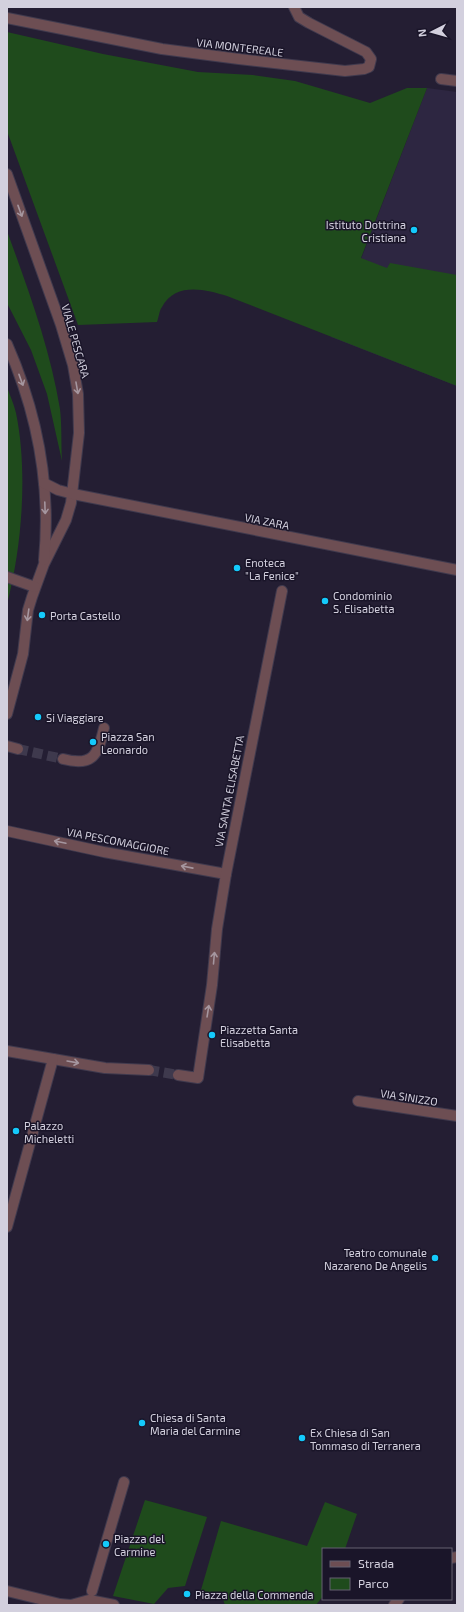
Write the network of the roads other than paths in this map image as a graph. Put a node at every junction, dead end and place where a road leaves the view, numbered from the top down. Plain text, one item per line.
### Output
1 (294, 7) edge
2 (7, 18) edge
3 (441, 79) dead end
4 (457, 81) edge
5 (7, 174) edge
6 (7, 344) edge
7 (44, 483) junction
8 (73, 494) junction
9 (44, 564) junction
10 (457, 570) edge
11 (7, 577) edge
12 (35, 587) junction
13 (282, 591) dead end
14 (7, 714) edge
15 (104, 728) dead end
16 (7, 746) edge
17 (18, 748) tunnel mouth
18 (63, 759) tunnel mouth
19 (7, 831) edge
20 (226, 874) junction
21 (7, 1051) edge
22 (53, 1059) junction
23 (149, 1070) tunnel mouth
24 (178, 1075) tunnel mouth
25 (358, 1102) dead end
26 (457, 1116) edge
27 (9, 1209) edge
28 (7, 1227) edge
29 (124, 1482) dead end
30 (7, 1591) edge
31 (92, 1591) dead end
32 (83, 1603) edge
33 (114, 1605) edge

1 - 2 street, VIA MONTEREALE
3 - 4 street
5 -> 8 street, VIALE PESCARA
6 -> 7 street
7 - 8 street, VIA ZARA
7 -> 9 street
8 - 9 street, VIALE PESCARA
8 - 10 street, VIA ZARA
9 - 12 street
11 - 12 street
12 -> 14 street
13 - 20 street, VIA SANTA ELISABETTA
15 - 18 street
16 - 17 street
20 -> 19 street, VIA PESCOMAGGIORE
24 -> 20 street, VIA SANTA ELISABETTA
21 - 22 street
22 -> 23 street
22 - 27 street
25 - 26 street, VIA SINIZZO
27 - 28 street
29 - 31 street
30 - 32 street
32 - 33 street

